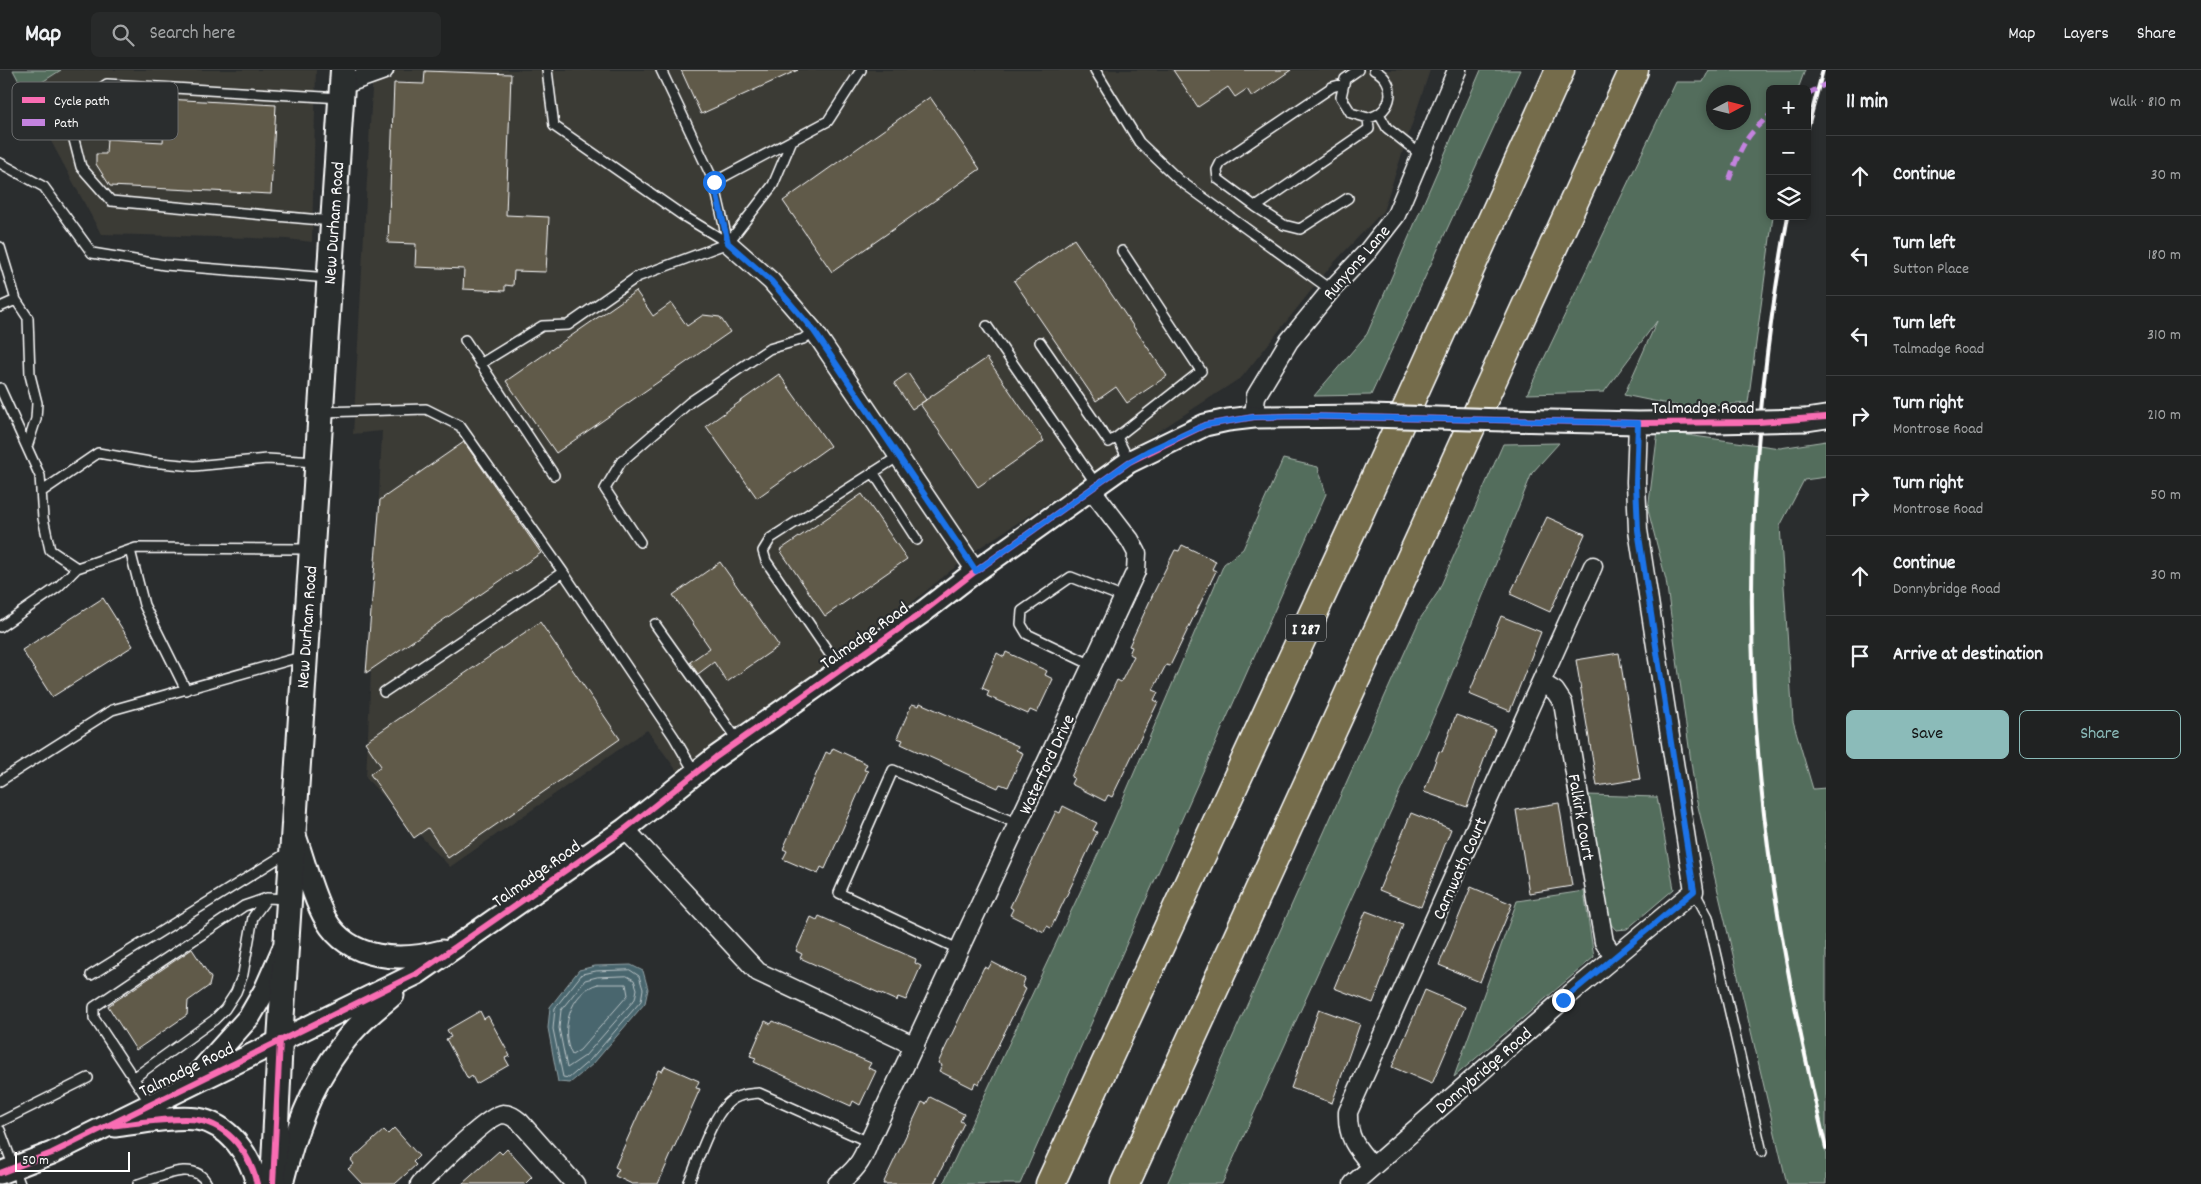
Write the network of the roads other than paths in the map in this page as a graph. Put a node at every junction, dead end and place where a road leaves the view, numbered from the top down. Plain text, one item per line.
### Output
1 (384, 70) edge
2 (547, 70) edge
3 (661, 70) edge
4 (861, 70) edge
5 (1095, 70) edge
6 (1358, 70) edge
7 (1374, 70) edge
8 (1457, 70) edge
9 (1560, 70) edge
10 (1634, 70) edge
11 (178, 84) edge
12 (342, 84) edge
13 (1343, 84) junction
14 (1379, 114) junction
15 (1368, 118) junction
16 (74, 140) edge
17 (792, 140) junction
18 (1421, 155) junction
19 (0, 163) edge
20 (714, 182) junction
21 (1348, 198) dead end
22 (1256, 207) junction
23 (333, 221) junction
24 (728, 243) junction
25 (0, 247) edge
26 (1122, 252) dead end
27 (329, 278) junction
28 (1331, 290) junction
29 (16, 300) junction
30 (0, 307) edge
31 (987, 326) dead end
32 (814, 331) junction
33 (465, 340) dead end
34 (1040, 342) dead end
35 (480, 364) junction
36 (0, 388) edge
37 (320, 412) junction
38 (1254, 417) junction
39 (1816, 419) edge
40 (1638, 423) junction
41 (1117, 436) junction
42 (27, 446) junction
43 (899, 456) junction
44 (316, 462) junction
45 (1129, 462) junction
46 (873, 472) junction
47 (554, 475) dead end
48 (1094, 486) junction
49 (41, 492) junction
50 (917, 540) dead end
51 (640, 542) dead end
52 (312, 549) junction
53 (130, 550) junction
54 (1593, 566) dead end
55 (77, 568) junction
56 (976, 571) junction
57 (563, 572) junction
58 (1122, 598) junction
59 (655, 624) dead end
60 (0, 627) edge
61 (305, 656) junction
62 (1092, 665) junction
63 (841, 670) junction
64 (1542, 683) junction
65 (186, 690) junction
66 (384, 692) dead end
67 (738, 741) junction
68 (695, 774) junction
69 (0, 781) edge
70 (1018, 824) junction
71 (624, 830) junction
72 (292, 840) junction
73 (1694, 891) junction
74 (278, 899) junction
75 (286, 943) junction
76 (454, 948) junction
77 (960, 950) junction
78 (1614, 957) junction
79 (418, 973) junction
80 (91, 975) dead end
81 (280, 1040) junction
82 (915, 1046) junction
83 (135, 1077) junction
84 (88, 1078) dead end
85 (186, 1086) junction
86 (150, 1103) junction
87 (0, 1122) edge
88 (103, 1127) junction
89 (0, 1130) edge
90 (869, 1142) junction
91 (1762, 1152) dead end
92 (1372, 1166) junction
93 (11, 1175) edge
94 (138, 1184) edge
95 (207, 1184) edge
96 (257, 1184) edge
97 (273, 1184) edge
98 (282, 1184) edge
99 (420, 1184) edge
100 (575, 1184) edge
101 (688, 1184) edge
102 (837, 1184) edge
103 (1050, 1184) edge
104 (1125, 1184) edge
105 (1353, 1184) edge

1 - 12 street
2 - 24 lane
3 - 20 lane
4 - 17 lane
5 - 28 lane
6 - 13 lane
7 - 14 lane
8 - 18 street, Runyons Lane
9 - 103 highway, I 287
10 - 104 highway
11 - 12 lane
12 - 23 main road, New Durham Road
13 - 15 lane
13 - 22 lane
14 - 15 lane
14 - 18 lane
15 - 22 lane
16 - 23 lane
17 - 20 lane
17 - 24 lane
18 - 28 street, Runyons Lane
19 - 27 lane
20 - 24 lane
21 - 22 lane
23 - 27 main road, New Durham Road
24 - 32 street
24 - 35 lane
25 - 29 lane
26 - 41 lane
27 - 37 main road, New Durham Road
28 - 38 street, Runyons Lane
29 - 30 lane
29 - 42 lane
31 - 48 lane
32 - 43 street
32 - 51 lane
33 - 35 lane
34 - 41 lane
35 - 47 lane
36 - 42 lane
37 - 44 main road, New Durham Road
37 - 57 lane
38 - 40 street, Talmadge Road, bridge
38 - 45 street, Talmadge Road
39 - 40 street, Talmadge Road, bridge
40 - 73 street
41 - 45 lane
42 - 49 lane
43 - 46 lane
43 - 56 street
44 - 49 lane
44 - 52 main road, New Durham Road
45 - 48 street, Talmadge Road
46 - 50 lane
46 - 63 lane
48 - 56 street, Talmadge Road
48 - 58 street, Waterford Drive
49 - 55 lane
52 - 53 lane
52 - 61 main road, New Durham Road
53 - 55 lane
53 - 65 lane
54 - 64 street, Carnwath Court
55 - 60 lane
56 - 63 street, Talmadge Road
57 - 66 lane
57 - 68 lane
58 - 62 street, Waterford Drive
58 - 62 lane
59 - 67 lane
61 - 65 lane
61 - 72 main road, New Durham Road
62 - 70 street, Waterford Drive
63 - 67 street, Talmadge Road
64 - 78 street, Falkirk Court
64 - 92 street, Carnwath Court
65 - 69 lane
67 - 68 street, Talmadge Road
68 - 71 street, Talmadge Road
70 - 77 street, Waterford Drive
70 - 77 lane
71 - 76 street, Talmadge Road
71 - 82 street
72 - 74 main road, New Durham Road
72 - 76 street
72 - 80 lane
73 - 78 street, Donnybridge Road
73 - 91 lane
74 - 75 main road, New Durham Road
74 - 83 lane
74 - 83 lane
75 - 81 main road, New Durham Road
75 - 85 street
76 - 79 street, Talmadge Road
77 - 82 street, Waterford Drive
78 - 92 street, Donnybridge Road
79 - 81 street, Talmadge Road
79 - 98 street
81 - 85 street, Talmadge Road
81 - 97 main road, New Durham Road
82 - 90 street, Waterford Drive
83 - 86 lane
84 - 87 lane
85 - 86 street, Talmadge Road
86 - 88 street, Talmadge Road
88 - 93 street, Talmadge Road
88 - 96 street
89 - 93 lane
90 - 101 lane
90 - 102 street, Waterford Drive
92 - 105 street, Donnybridge Road
94 - 95 lane
99 - 100 street

